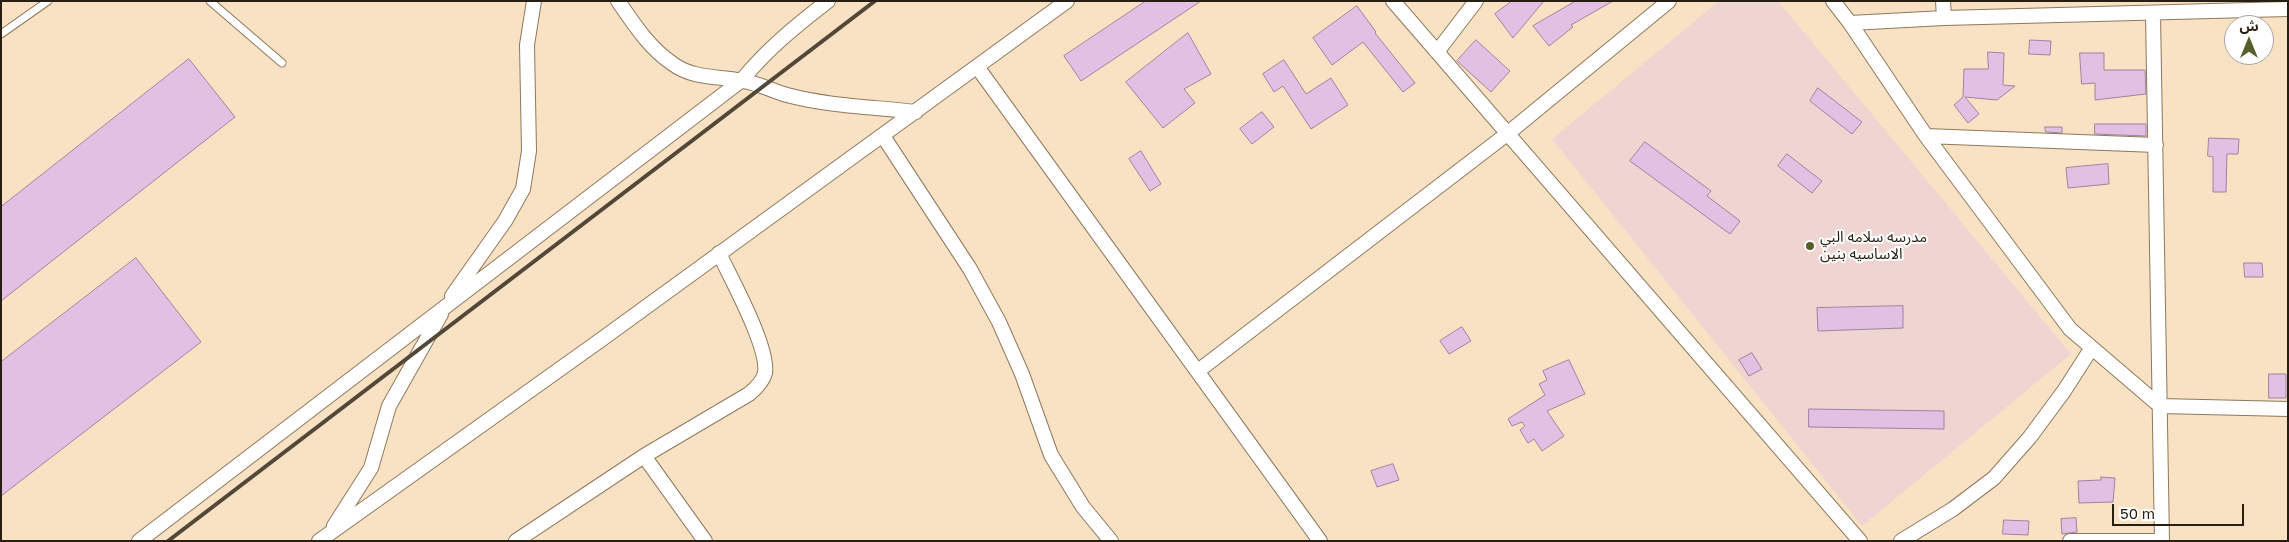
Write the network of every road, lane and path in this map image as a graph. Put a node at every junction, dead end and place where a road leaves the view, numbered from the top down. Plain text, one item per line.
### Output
1 (48, 1) edge
2 (210, 1) edge
3 (534, 1) edge
4 (618, 1) edge
5 (828, 1) edge
6 (1067, 1) edge
7 (1393, 1) edge
8 (1476, 1) edge
9 (1669, 1) edge
10 (1833, 1) edge
11 (1943, 1) edge
12 (2288, 9) edge
13 (2153, 14) junction
14 (1944, 18) junction
15 (1850, 24) junction
16 (1, 34) edge
17 (1437, 52) junction
18 (282, 63) dead end
19 (978, 68) junction
20 (742, 80) junction
21 (916, 112) junction
22 (1508, 134) junction
23 (883, 136) junction
24 (1926, 136) junction
25 (2156, 145) junction
26 (719, 253) junction
27 (444, 308) junction
28 (2091, 349) junction
29 (1198, 371) junction
30 (2160, 406) junction
31 (2288, 409) edge
32 (644, 456) junction
33 (324, 538) edge
34 (139, 541) edge
35 (516, 541) edge
36 (705, 541) edge
37 (1111, 541) edge
38 (1320, 541) edge
39 (1860, 541) edge
40 (1901, 541) edge
41 (2070, 541) edge
42 (2162, 541) edge

1 - 16 lane
2 - 18 lane
3 - 27 street
4 - 20 street
5 - 20 street
6 - 19 street
7 - 17 street
8 - 17 street
9 - 22 street
10 - 15 street
11 - 14 street
12 - 13 street
13 - 14 street
13 - 25 street
14 - 15 street
15 - 24 street
17 - 22 street
19 - 21 street
19 - 29 street
20 - 21 street
20 - 27 street
21 - 23 street
22 - 29 street
22 - 39 street
23 - 26 street
23 - 37 street
24 - 25 street
24 - 28 street
25 - 30 street
26 - 32 street
26 - 33 street
27 - 33 street
27 - 34 street
28 - 30 street
28 - 40 street
29 - 38 street
30 - 31 street
30 - 42 street
32 - 35 street
32 - 36 street
41 - 42 street

